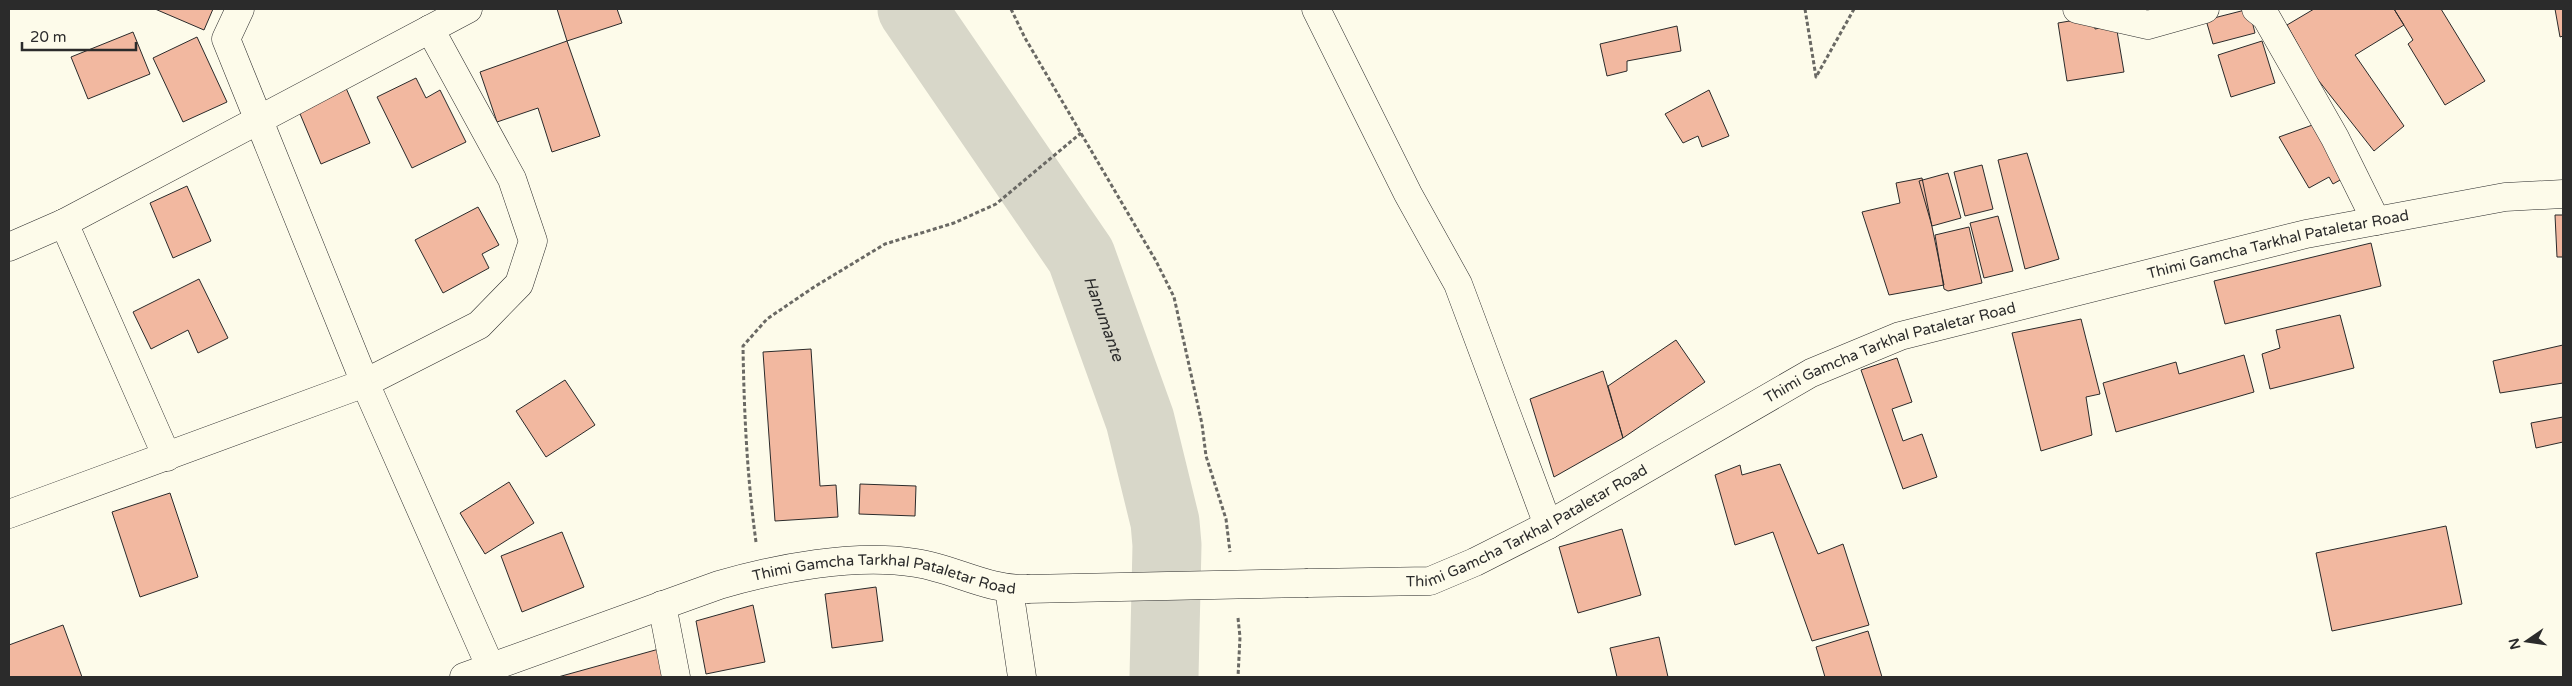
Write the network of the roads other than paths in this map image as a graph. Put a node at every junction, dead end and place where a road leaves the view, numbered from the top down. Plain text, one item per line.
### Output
1 (240, 9) edge
2 (468, 9) edge
3 (1316, 9) edge
4 (2077, 9) edge
5 (2205, 9) edge
6 (2256, 9) edge
7 (430, 29) junction
8 (258, 121) junction
9 (2563, 194) edge
10 (2376, 221) junction
11 (64, 223) junction
12 (9, 247) edge
13 (365, 383) junction
14 (168, 457) junction
15 (9, 514) edge
16 (1548, 525) junction
17 (1018, 589) junction
18 (662, 605) junction
19 (490, 666) junction
20 (464, 677) edge
21 (676, 677) edge
22 (1022, 677) edge

1 - 8 street
2 - 7 street
3 - 16 street
4 - 5 street
6 - 10 street
7 - 8 street
7 - 13 street
8 - 11 street
8 - 13 street
9 - 10 street, Thimi Gamcha Tarkhal Pataletar Road
10 - 16 street, Thimi Gamcha Tarkhal Pataletar Road
11 - 12 street
11 - 14 street
13 - 14 street
13 - 19 street
14 - 15 street
16 - 17 street, Thimi Gamcha Tarkhal Pataletar Road, bridge
17 - 18 street, Thimi Gamcha Tarkhal Pataletar Road
17 - 22 street
18 - 19 street, Thimi Gamcha Tarkhal Pataletar Road
18 - 21 street
19 - 20 street, Thimi Gamcha Tarkhal Pataletar Road

